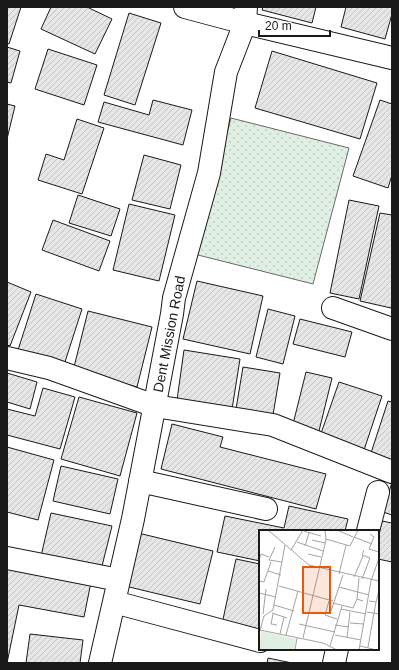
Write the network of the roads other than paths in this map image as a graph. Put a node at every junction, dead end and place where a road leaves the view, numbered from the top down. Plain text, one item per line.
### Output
1 (185, 7) edge
2 (246, 15) edge
3 (392, 58) edge
4 (333, 308) dead end
5 (392, 329) edge
6 (7, 358) edge
7 (155, 406) junction
8 (392, 472) edge
9 (140, 481) junction
10 (378, 492) dead end
11 (266, 509) dead end
12 (368, 530) edge
13 (7, 558) edge
14 (118, 580) junction
15 (114, 602) junction
16 (259, 641) edge
17 (337, 650) edge
18 (100, 663) edge
19 (334, 663) edge

1 - 2 street
2 - 3 street
2 - 7 street, Dent Mission Road
4 - 5 street
6 - 7 street
7 - 8 street
7 - 9 street, Dent Mission Road
9 - 11 street
9 - 14 street, Dent Mission Road
10 - 12 street
13 - 14 street
14 - 15 street, Dent Mission Road
15 - 16 street
15 - 18 street, Dent Mission Road
17 - 19 street

